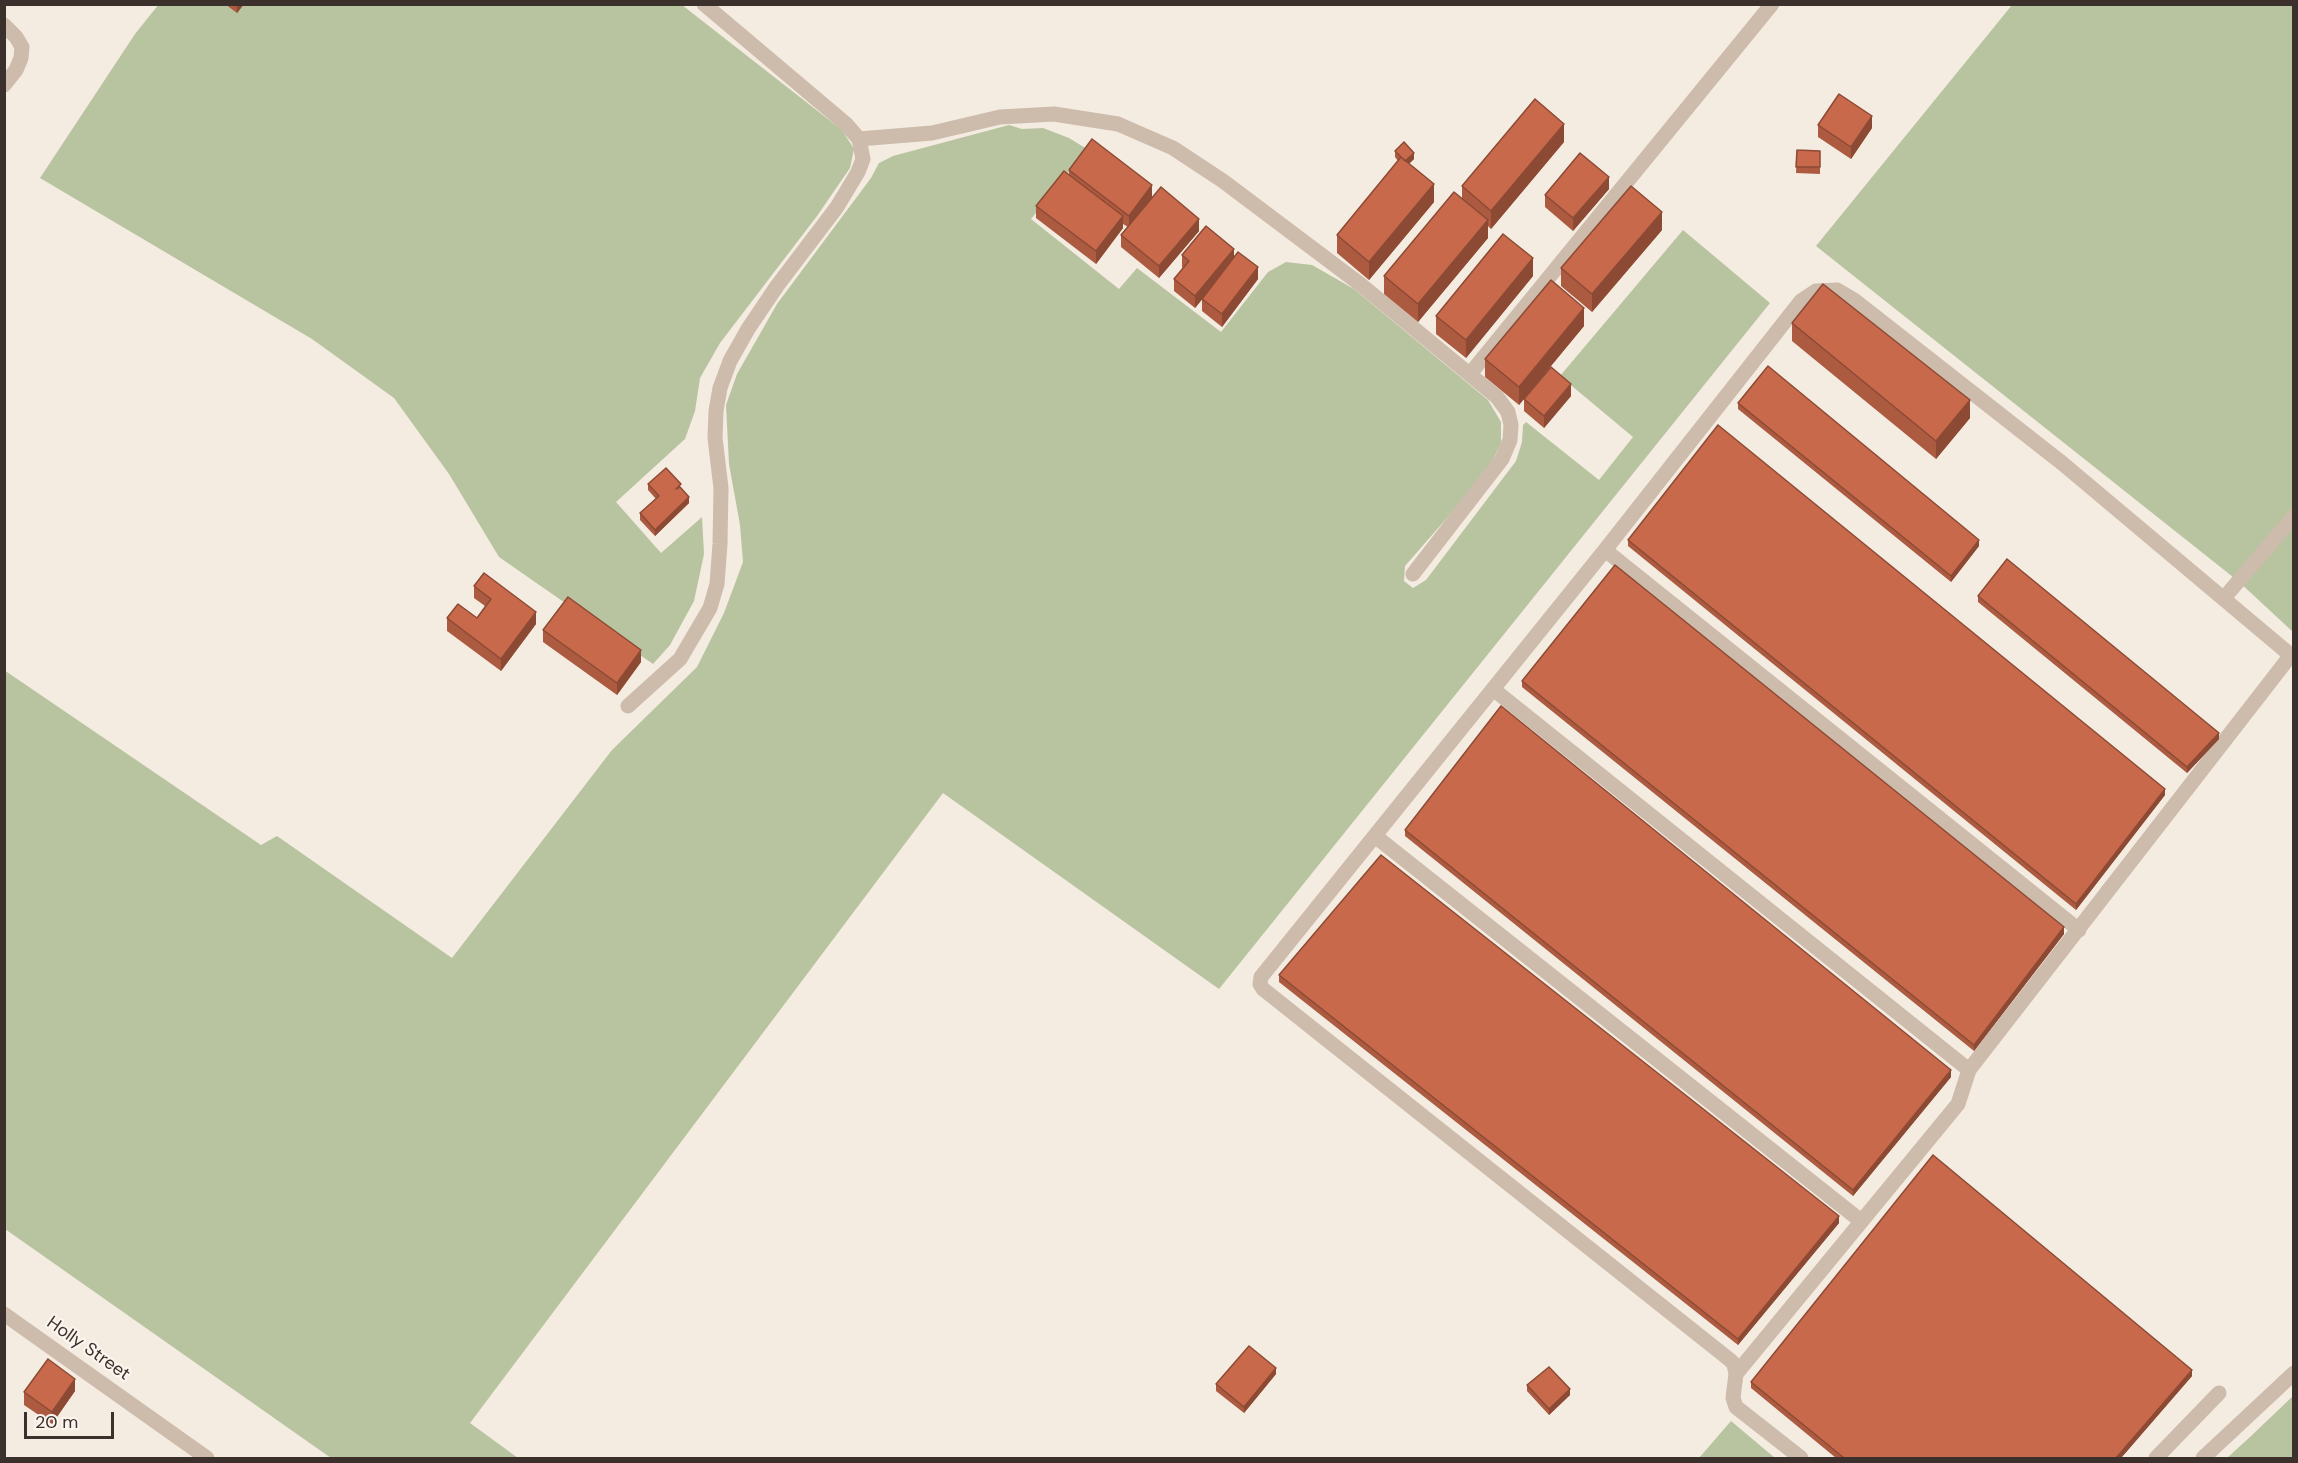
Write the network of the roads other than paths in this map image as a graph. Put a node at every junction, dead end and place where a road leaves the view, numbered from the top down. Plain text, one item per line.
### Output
1 (704, 4) edge
2 (1772, 4) edge
3 (4, 25) edge
4 (4, 85) edge
5 (859, 139) junction
6 (1470, 374) junction
7 (2294, 516) edge
8 (1605, 550) junction
9 (1413, 574) dead end
10 (2224, 598) junction
11 (2292, 656) edge
12 (1493, 689) junction
13 (628, 706) dead end
14 (1375, 836) junction
15 (2079, 930) junction
16 (1969, 1070) junction
17 (1861, 1221) junction
18 (4, 1314) edge
19 (2294, 1373) edge
20 (1736, 1374) junction
21 (2219, 1393) dead end
22 (207, 1458) edge
23 (1801, 1458) edge
24 (2156, 1458) edge
25 (2203, 1458) edge

1 - 5 street
2 - 6 street
3 - 4 street
5 - 6 street
5 - 13 street
6 - 9 street
7 - 10 street
8 - 10 street
8 - 12 street
8 - 15 street
10 - 11 street
11 - 15 street
12 - 14 street
12 - 16 street
14 - 17 street
14 - 20 street
15 - 16 street
16 - 17 street
17 - 20 street
18 - 22 street, Holly Street
19 - 25 street
20 - 23 street
21 - 24 street

